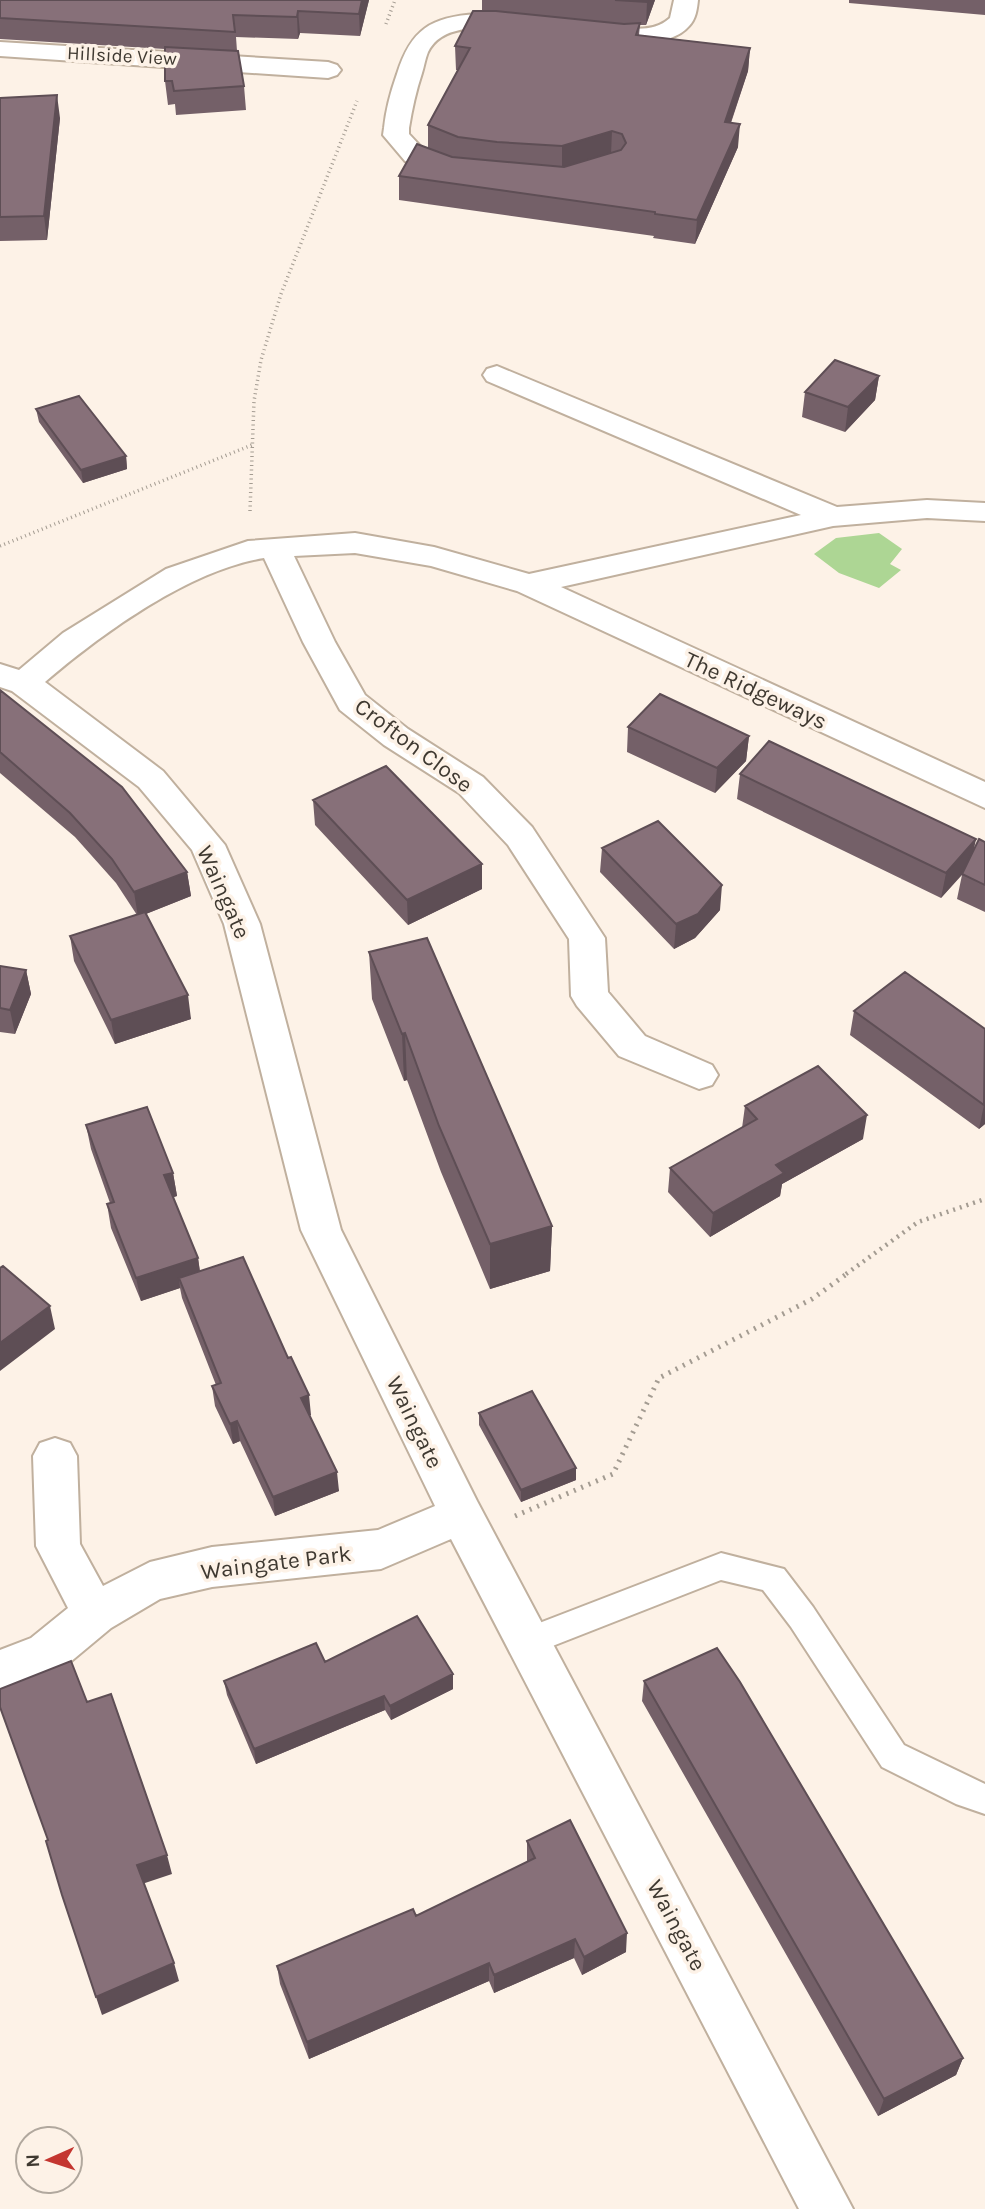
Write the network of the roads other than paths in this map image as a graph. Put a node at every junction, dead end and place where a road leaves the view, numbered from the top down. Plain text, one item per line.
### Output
1 (686, 0) edge
2 (539, 26) edge
3 (567, 29) edge
4 (0, 49) edge
5 (328, 70) dead end
6 (486, 175) edge
7 (497, 375) dead end
8 (985, 512) edge
9 (833, 517) junction
10 (261, 549) junction
11 (528, 584) junction
12 (12, 679) edge
13 (985, 796) edge
14 (699, 1075) dead end
15 (55, 1456) dead end
16 (466, 1525) junction
17 (95, 1614) junction
18 (527, 1642) junction
19 (0, 1671) edge
20 (985, 1799) edge
21 (827, 2209) edge

1 - 3 street
2 - 6 street
4 - 5 street, Hillside View
7 - 9 street
8 - 9 street, The Ridgeways
9 - 11 street, The Ridgeways
10 - 11 street, The Ridgeways
10 - 12 street, The Ridgeways
10 - 14 street, Crofton Close
11 - 13 street, The Ridgeways
12 - 16 street, Waingate
15 - 17 street
16 - 17 street, Waingate Park
16 - 18 street, Waingate
17 - 19 street, Waingate Park
18 - 20 lane
18 - 21 street, Waingate

